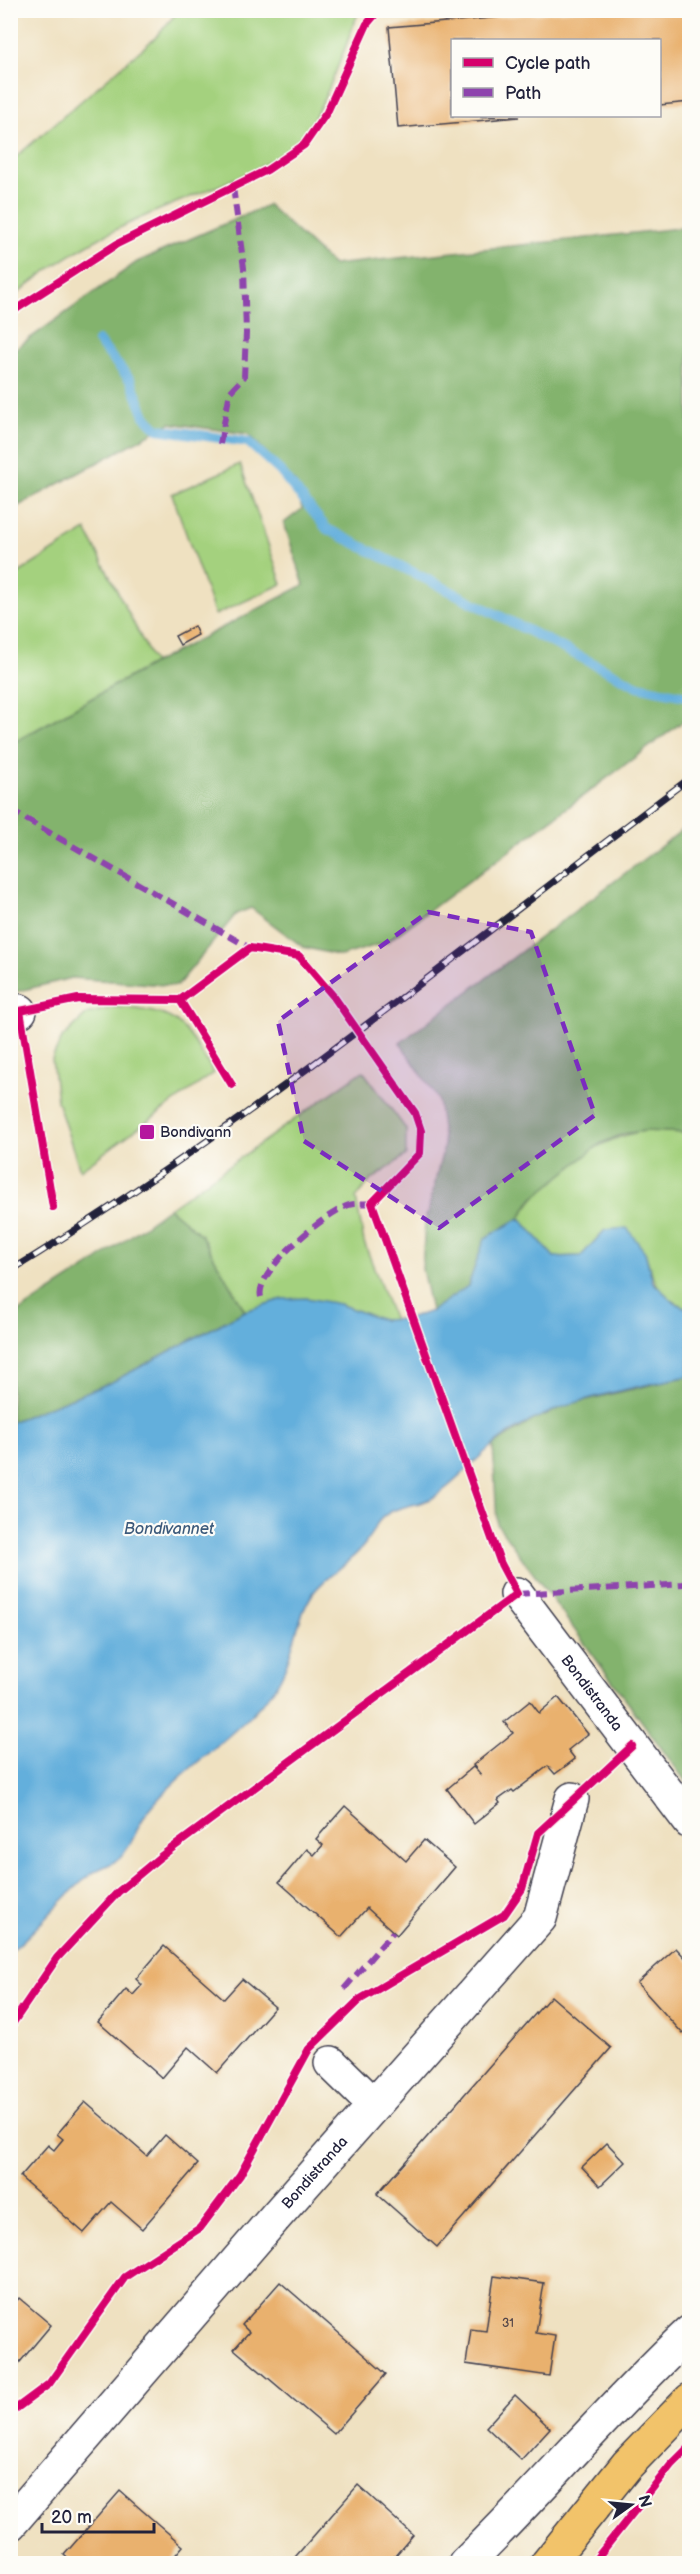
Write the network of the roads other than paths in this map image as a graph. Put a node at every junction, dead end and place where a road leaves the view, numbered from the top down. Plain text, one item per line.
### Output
1 (517, 1594) dead end
2 (572, 1798) dead end
3 (690, 1822) edge
4 (331, 2064) dead end
5 (374, 2105) junction
6 (690, 2332) edge
7 (690, 2400) edge
8 (10, 2524) edge
9 (465, 2564) edge
10 (546, 2564) edge

1 - 3 street, Bondistranda
2 - 5 street, Bondistranda
4 - 5 street
5 - 8 street, Bondistranda
6 - 9 street
7 - 10 main road

